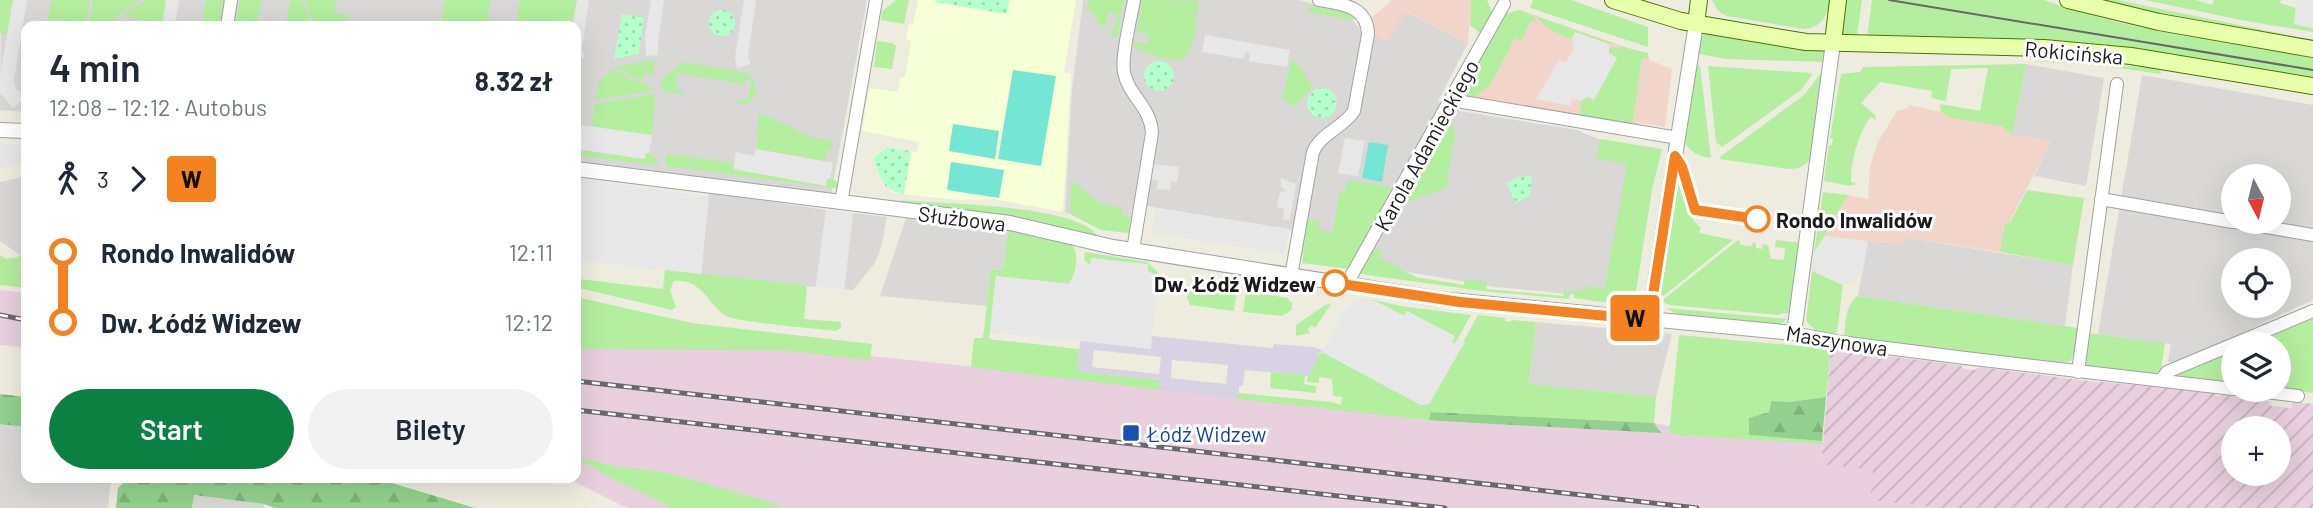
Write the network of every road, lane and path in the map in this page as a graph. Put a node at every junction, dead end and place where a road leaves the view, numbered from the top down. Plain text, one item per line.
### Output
1 (231, 0) edge
2 (876, 0) edge
3 (1134, 0) edge
4 (1319, 0) edge
5 (1613, 0) edge
6 (1699, 0) edge
7 (1838, 0) edge
8 (2068, 0) edge
9 (1504, 4) dead end
10 (228, 21) edge
11 (1696, 24) junction
12 (1833, 43) junction
13 (2313, 49) edge
14 (2117, 84) dead end
15 (2313, 86) edge
16 (1451, 100) junction
17 (0, 130) edge
18 (21, 131) edge
19 (1678, 138) junction
20 (581, 170) edge
21 (2101, 199) junction
22 (841, 203) junction
23 (2221, 220) edge
24 (2291, 231) edge
25 (2313, 235) edge
26 (1133, 250) junction
27 (1292, 276) junction
28 (1346, 285) junction
29 (2313, 310) edge
30 (1649, 320) junction
31 (1794, 333) junction
32 (2077, 372) junction
33 (2161, 380) junction
34 (2221, 387) edge
35 (2291, 395) edge
36 (2298, 396) dead end

1 - 10 street
2 - 22 street
3 - 26 street
4 - 27 street
5 - 11 main road
6 - 11 main road
7 - 12 main road
8 - 13 main road, Rokicińska
9 - 16 street, Karola Adamieckiego
11 - 12 main road
11 - 19 street
12 - 15 main road, Rokicińska
12 - 31 street
14 - 21 street
16 - 19 street
16 - 28 street, Karola Adamieckiego
17 - 18 street
19 - 30 street
20 - 22 street, Służbowa
21 - 23 street
21 - 32 street
22 - 26 street, Służbowa
24 - 25 street
26 - 27 street, Służbowa
27 - 28 street, Służbowa
28 - 30 street, Maszynowa
29 - 33 street
30 - 31 street, Maszynowa
31 - 32 street, Maszynowa
32 - 33 street, Maszynowa
33 - 34 street, Maszynowa
35 - 36 street

